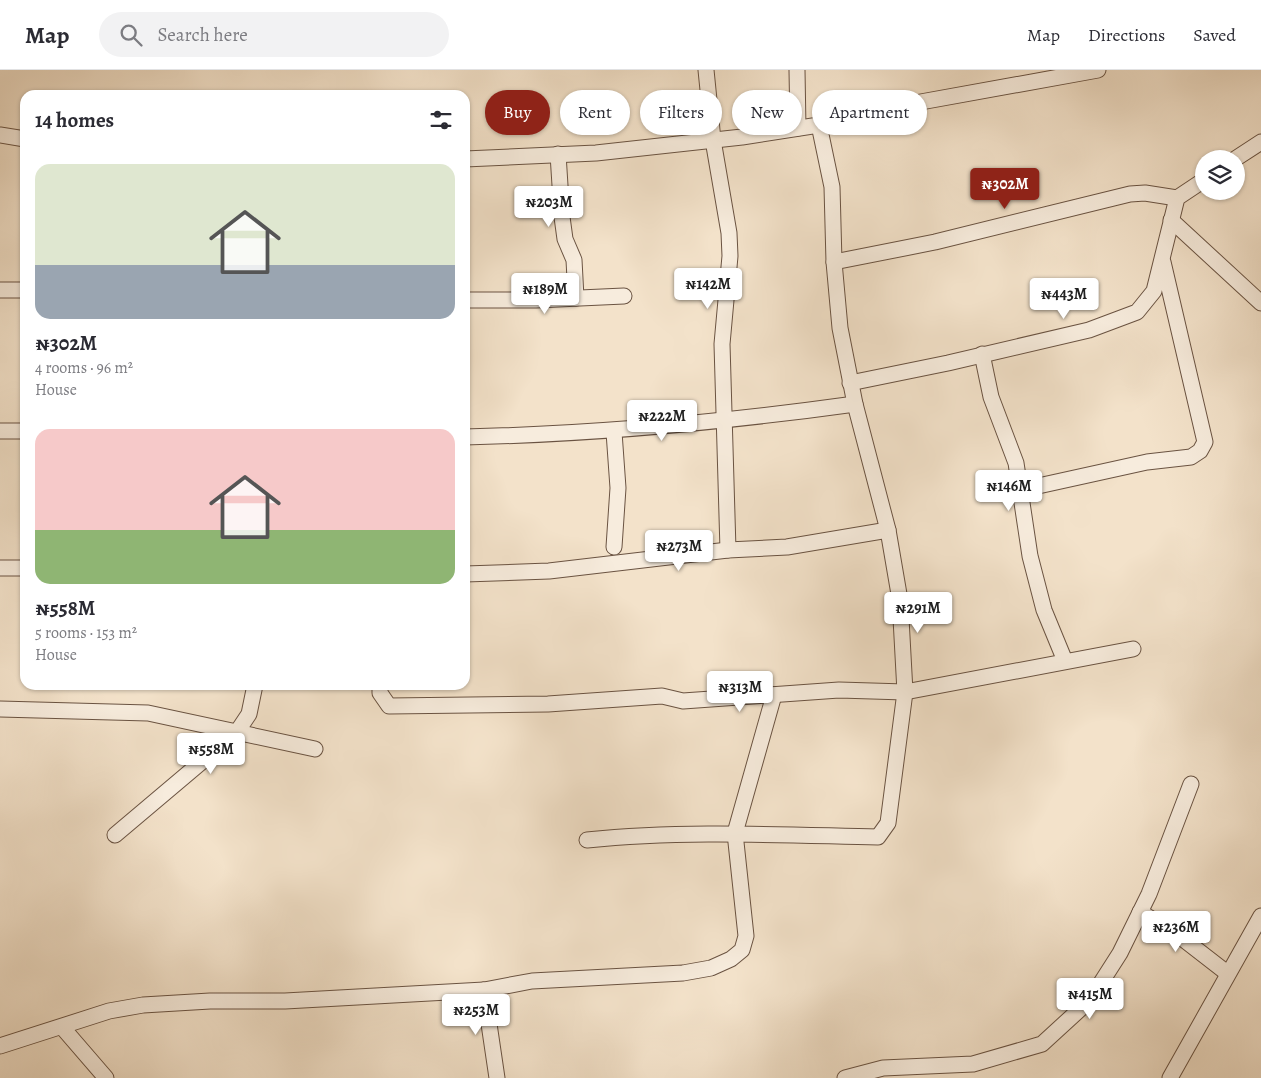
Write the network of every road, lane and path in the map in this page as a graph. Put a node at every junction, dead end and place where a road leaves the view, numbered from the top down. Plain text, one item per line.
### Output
1 (706, 70) edge
2 (798, 70) edge
3 (1098, 70) edge
4 (1065, 72) edge
5 (798, 90) edge
6 (927, 99) edge
7 (0, 135) edge
8 (748, 135) edge
9 (821, 135) edge
10 (20, 139) edge
11 (713, 140) junction
12 (1261, 142) edge
13 (1245, 152) edge
14 (558, 154) junction
15 (470, 159) edge
16 (1195, 186) edge
17 (1177, 198) junction
18 (1171, 220) junction
19 (1162, 258) junction
20 (834, 262) junction
21 (0, 290) edge
22 (20, 290) edge
23 (624, 296) dead end
24 (576, 298) junction
25 (470, 300) edge
26 (1261, 303) edge
27 (982, 354) junction
28 (850, 383) junction
29 (855, 404) junction
30 (726, 421) junction
31 (0, 431) edge
32 (20, 431) edge
33 (614, 432) junction
34 (470, 437) edge
35 (1020, 490) junction
36 (888, 530) junction
37 (614, 547) dead end
38 (728, 550) junction
39 (0, 568) edge
40 (20, 568) edge
41 (470, 574) edge
42 (1133, 649) dead end
43 (1065, 661) junction
44 (255, 690) edge
45 (380, 690) edge
46 (905, 692) junction
47 (774, 695) junction
48 (0, 710) edge
49 (237, 732) junction
50 (315, 749) dead end
51 (1191, 784) dead end
52 (735, 833) junction
53 (115, 835) dead end
54 (587, 840) dead end
55 (1140, 912) junction
56 (1261, 916) edge
57 (1227, 973) junction
58 (484, 990) junction
59 (62, 1027) junction
60 (0, 1046) edge
61 (106, 1078) edge
62 (497, 1078) edge
63 (845, 1078) edge
64 (1170, 1078) edge

1 - 11 street
2 - 5 street
3 - 4 street
4 - 6 street
7 - 10 street
8 - 11 street
9 - 20 street
11 - 14 street
11 - 30 street
12 - 13 street
14 - 15 street
14 - 24 street
16 - 17 street
17 - 18 street
17 - 20 street
18 - 19 street
18 - 26 street
19 - 27 street
19 - 35 street
20 - 28 street
21 - 22 street
23 - 24 street
24 - 25 street
27 - 28 street
27 - 35 street
28 - 29 street
29 - 30 street
29 - 36 street
30 - 33 street
30 - 38 street
31 - 32 street
33 - 34 street
33 - 37 street
35 - 43 street
36 - 38 street
36 - 46 street
38 - 41 street
39 - 40 street
42 - 43 street
43 - 46 street
44 - 49 street
45 - 47 street
46 - 47 street
46 - 52 street
47 - 52 street
48 - 49 street
49 - 50 street
49 - 53 street
51 - 55 street
52 - 54 street
52 - 58 street
55 - 57 street
55 - 63 street
56 - 57 street
57 - 64 street
58 - 59 street
58 - 62 street
59 - 60 street
59 - 61 street

